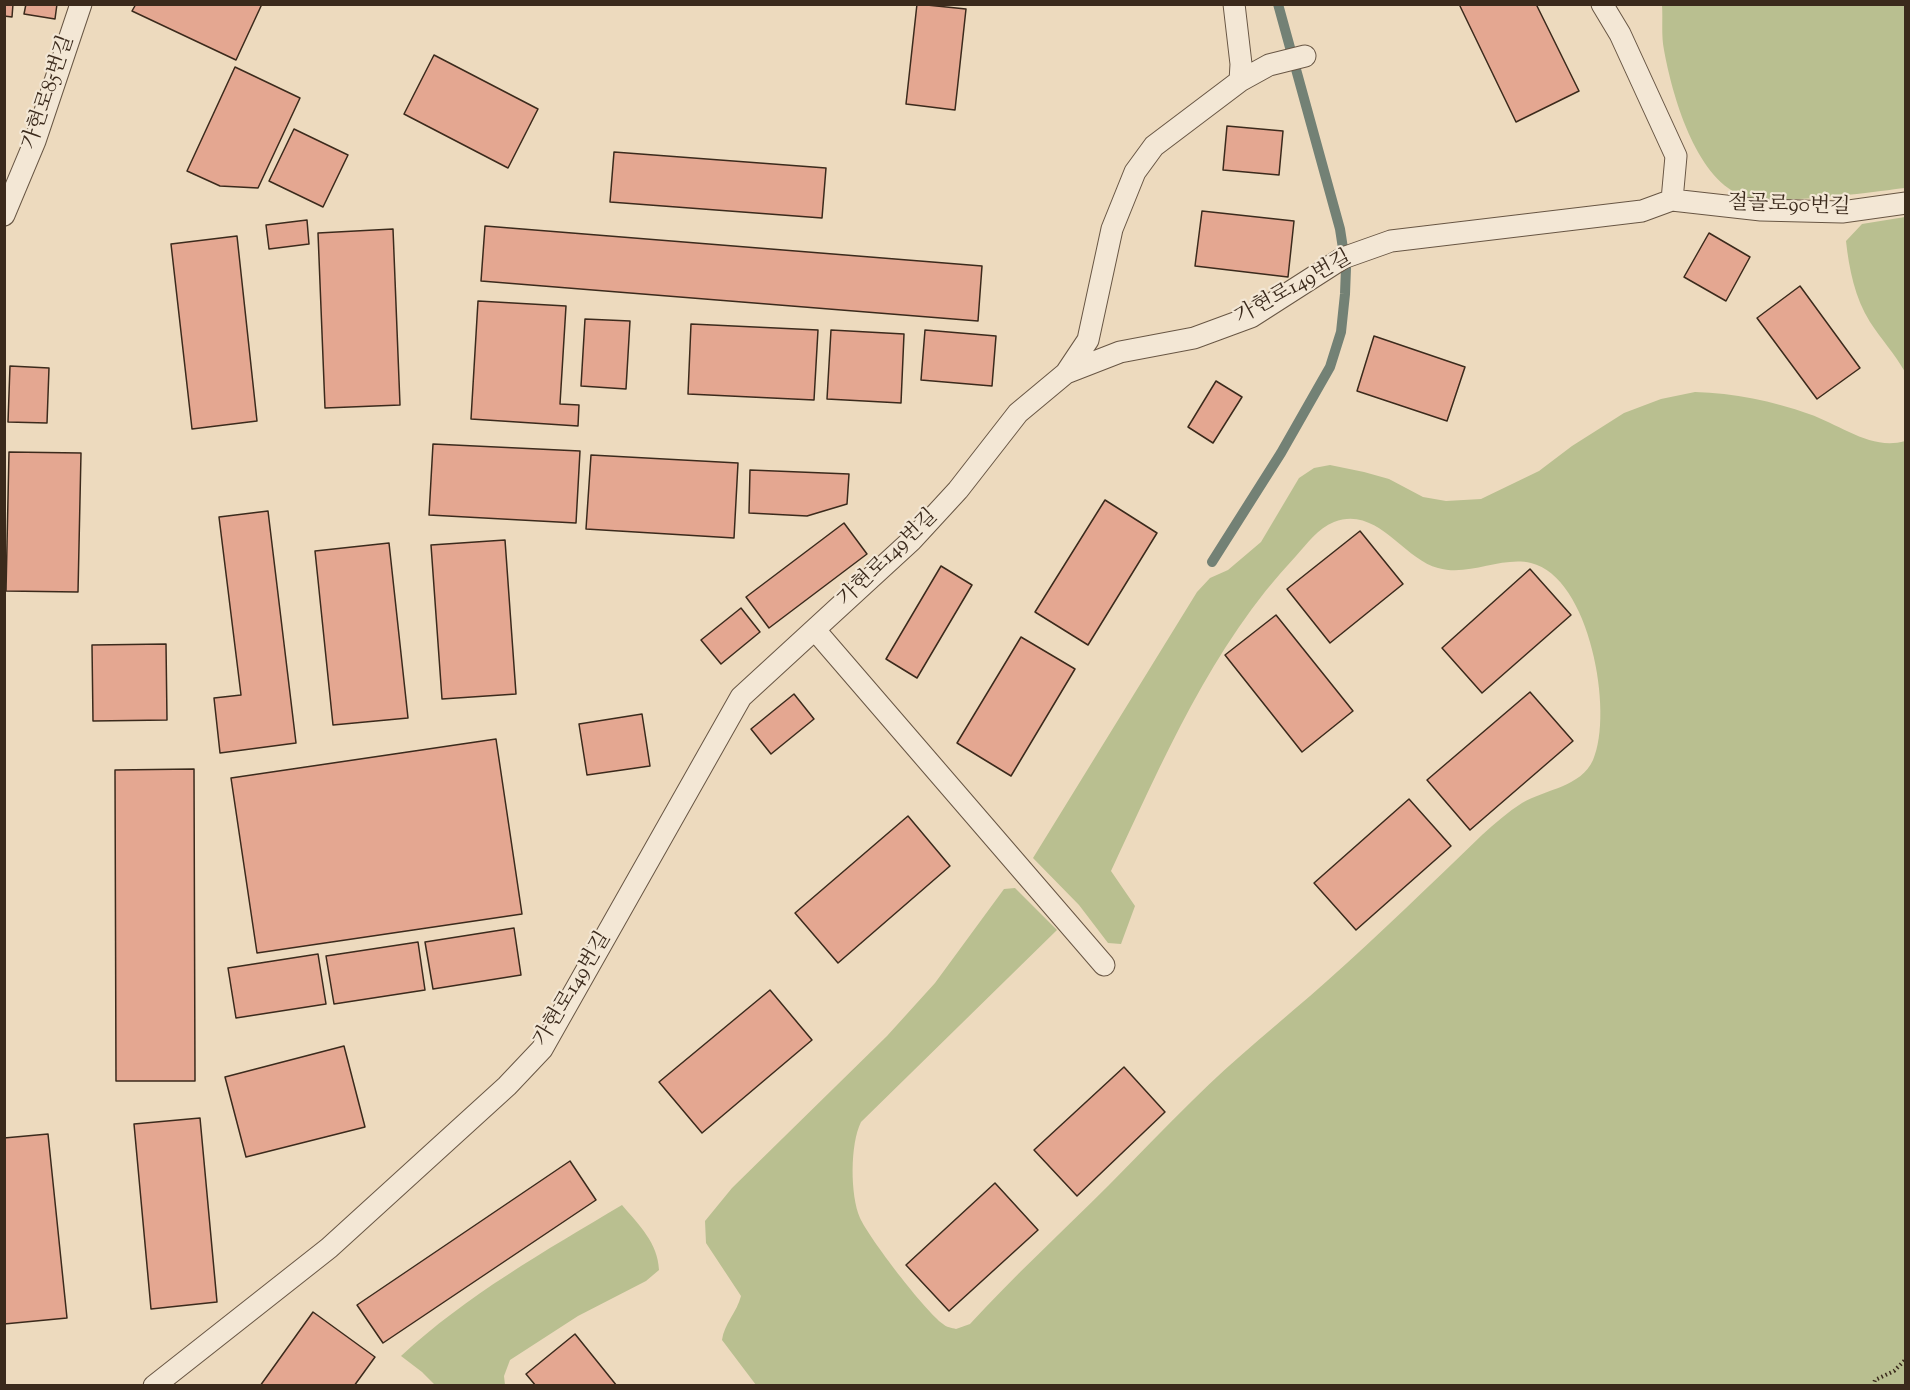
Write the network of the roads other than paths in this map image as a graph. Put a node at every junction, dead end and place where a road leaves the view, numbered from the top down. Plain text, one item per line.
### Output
1 (81, 4) edge
2 (1234, 4) edge
3 (1602, 4) edge
4 (1305, 56) dead end
5 (1240, 81) junction
6 (1672, 200) junction
7 (1905, 203) edge
8 (4, 215) edge
9 (1066, 373) junction
10 (815, 630) junction
11 (1104, 965) dead end
12 (154, 1386) edge

1 - 8 lane, 가현로85번길
2 - 5 lane
3 - 6 lane
4 - 5 lane
5 - 9 lane
6 - 7 lane, 절골로90번길
6 - 9 lane, 가현로149번길
9 - 10 lane, 가현로149번길
10 - 11 lane
10 - 12 lane, 가현로149번길

